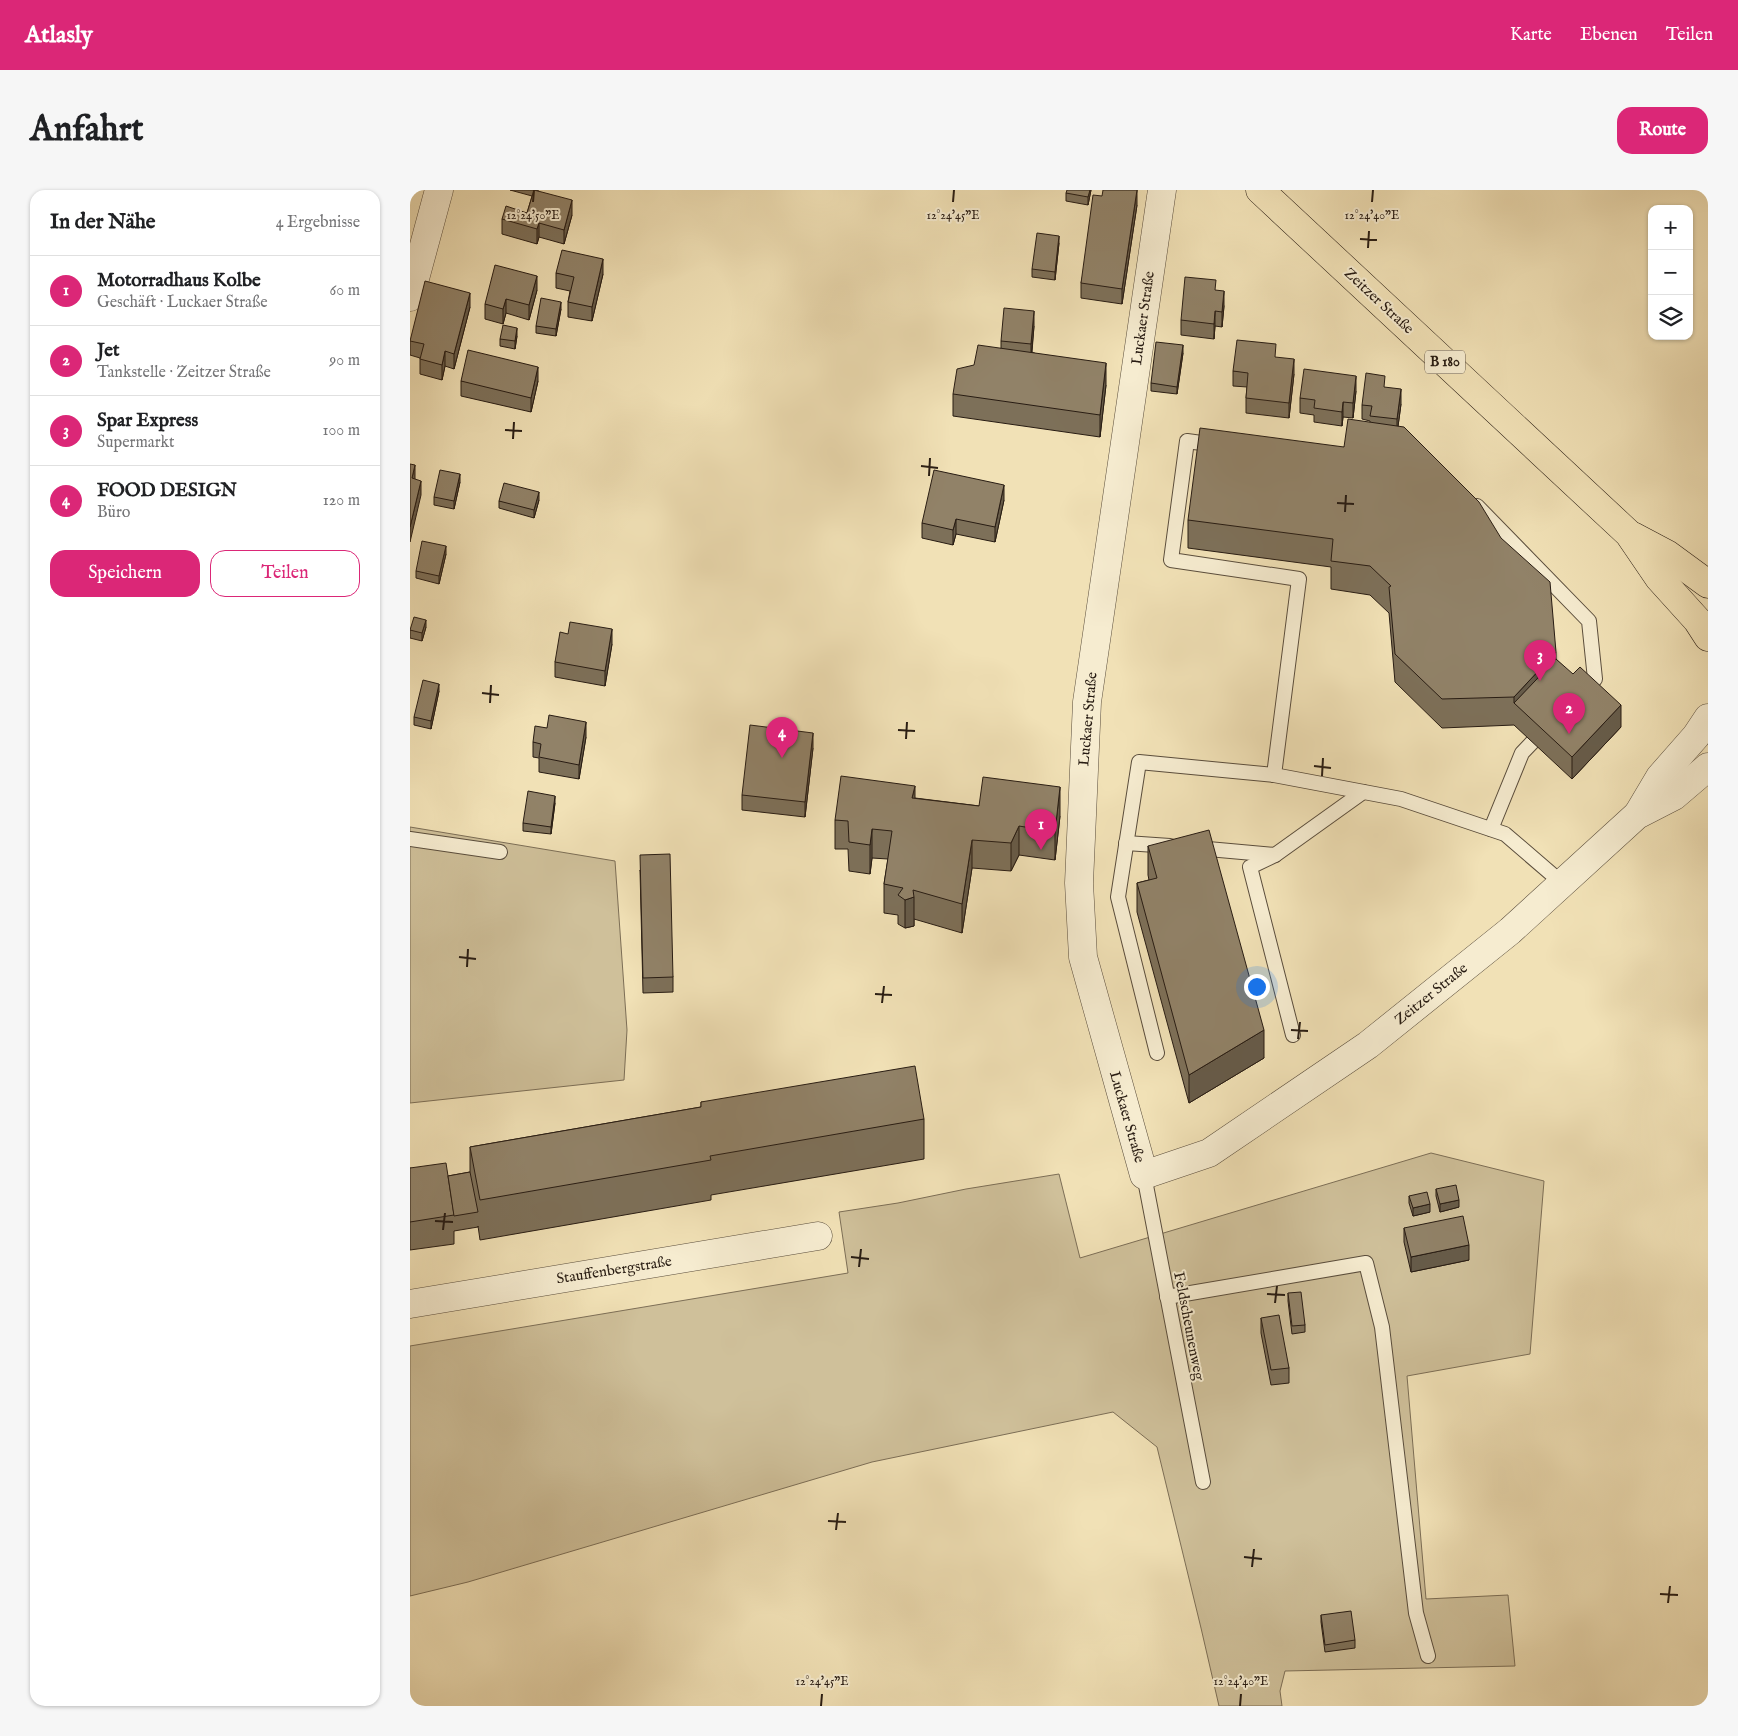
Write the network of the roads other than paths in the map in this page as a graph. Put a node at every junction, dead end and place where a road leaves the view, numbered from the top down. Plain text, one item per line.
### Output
1 (439, 190) edge
2 (1162, 190) edge
3 (1260, 190) edge
4 (410, 297) edge
5 (1225, 446) edge
6 (1468, 497) edge
7 (1630, 534) junction
8 (1708, 584) edge
9 (1708, 637) edge
10 (1570, 704) edge
11 (1557, 717) edge
12 (1708, 718) edge
13 (1708, 767) edge
14 (1274, 775) junction
15 (1363, 792) junction
16 (1637, 815) junction
17 (1491, 829) junction
18 (410, 839) edge
19 (1126, 843) junction
20 (500, 852) dead end
21 (1275, 855) junction
22 (1562, 883) junction
23 (1294, 1035) dead end
24 (1157, 1053) dead end
25 (1209, 1153) joint
26 (1144, 1175) junction
27 (818, 1236) dead end
28 (1167, 1297) junction
29 (410, 1304) edge
30 (1203, 1482) dead end
31 (1428, 1656) dead end

1 - 4 street
2 - 26 street, Luckaer Straße
3 - 7 main road, Zeitzer Straße / B 180
5 - 14 lane
6 - 10 lane
7 - 8 main road, Zeitzer Straße / B 180
7 - 9 main road, Zeitzer Straße / B 180
11 - 17 lane
12 - 16 street, Zeitzer Straße
13 - 16 street, Zeitzer Straße
14 - 15 lane
14 - 19 lane
15 - 17 lane
15 - 21 lane
16 - 22 street, Zeitzer Straße
17 - 22 lane
18 - 20 lane
19 - 21 lane
19 - 24 lane
21 - 23 lane
22 - 25 street, Zeitzer Straße
25 - 26 street, Luckaer Straße
26 - 28 lane, Feldscheunenweg
27 - 29 street, Stauffenbergstraße
28 - 30 lane, Feldscheunenweg
28 - 31 lane

